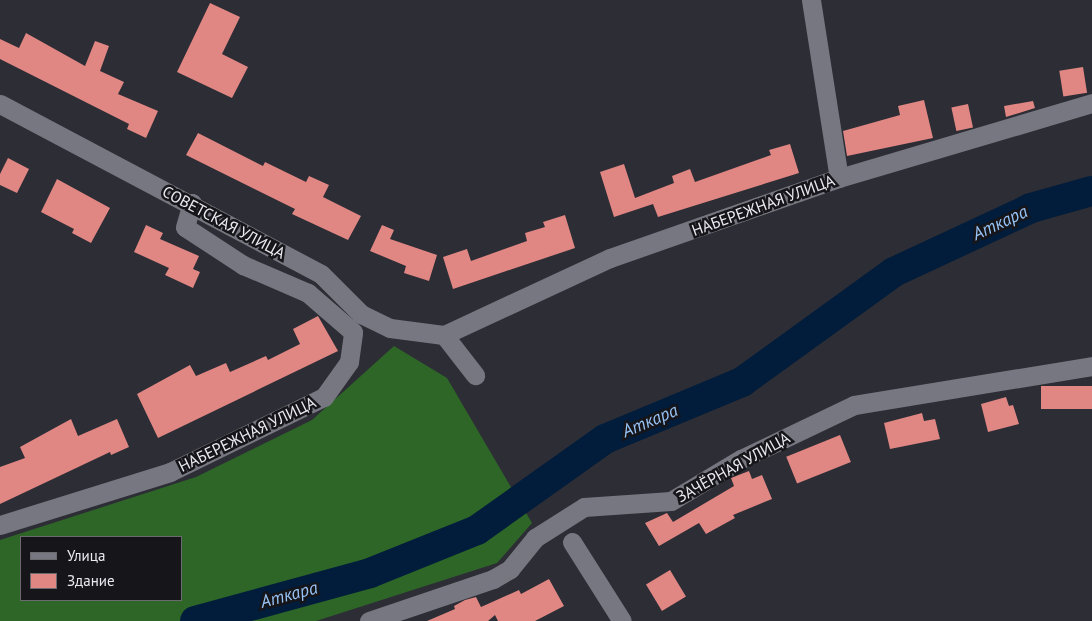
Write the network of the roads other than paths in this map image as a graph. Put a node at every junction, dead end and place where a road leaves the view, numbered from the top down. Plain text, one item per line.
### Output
1 (811, 0) edge
2 (1092, 103) edge
3 (0, 104) edge
4 (839, 178) junction
5 (192, 203) junction
6 (444, 335) junction
7 (1092, 366) edge
8 (475, 375) dead end
9 (0, 525) edge
10 (572, 542) dead end
11 (369, 621) edge
12 (622, 621) edge

1 - 4 street
2 - 4 street, НАБЕРЕЖНАЯ УЛИЦА
3 - 5 street, СОВЕТСКАЯ УЛИЦА
4 - 6 street, НАБЕРЕЖНАЯ УЛИЦА
5 - 6 street, СОВЕТСКАЯ УЛИЦА
5 - 9 street, НАБЕРЕЖНАЯ УЛИЦА
6 - 8 street
7 - 11 street, ЗАЧЁРНАЯ УЛИЦА
10 - 12 street

